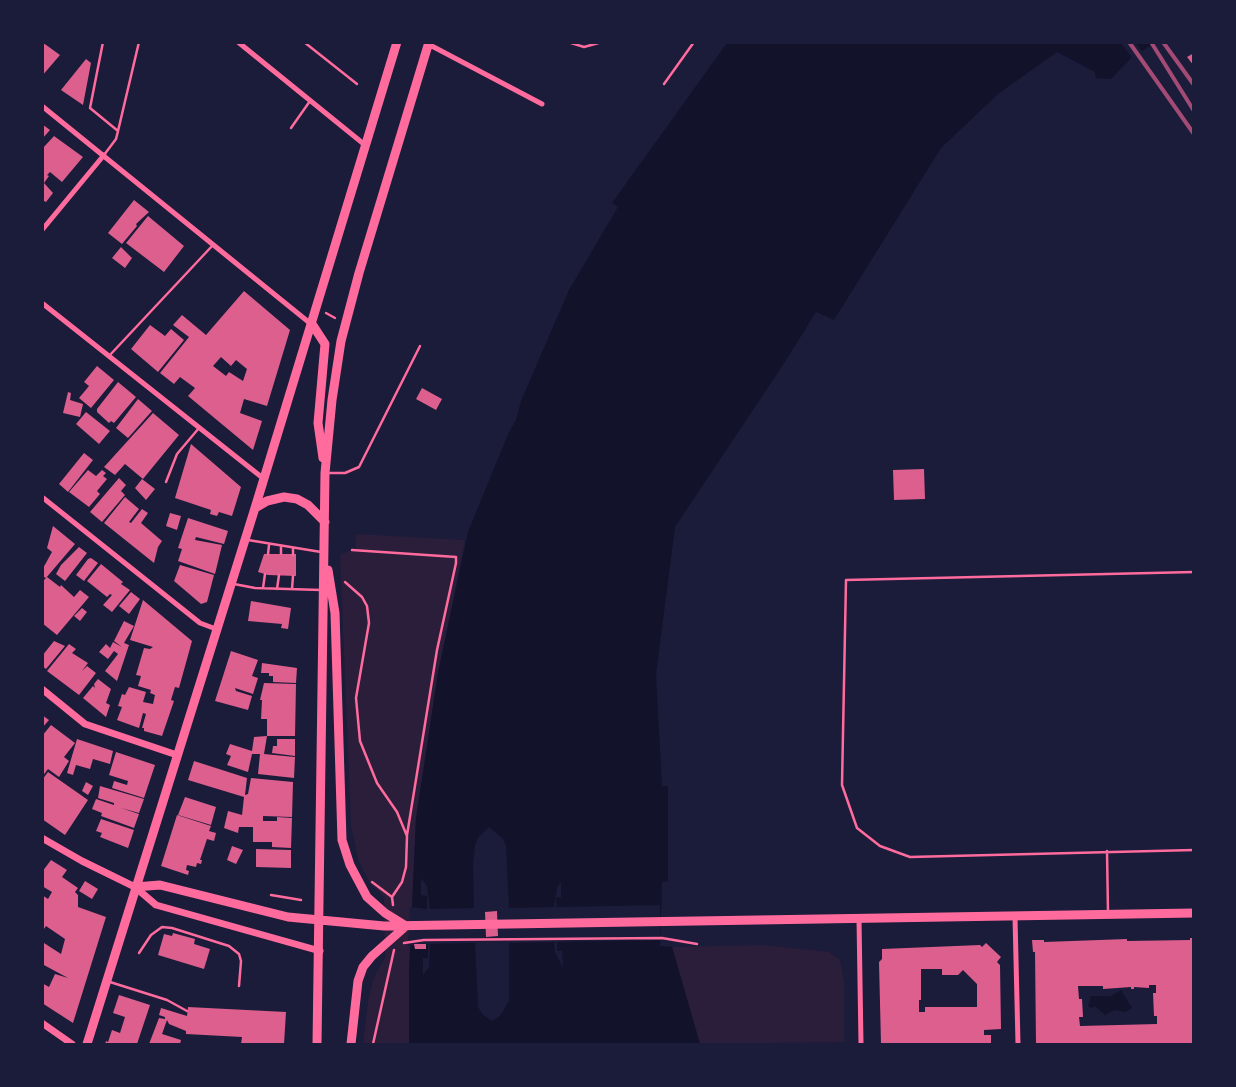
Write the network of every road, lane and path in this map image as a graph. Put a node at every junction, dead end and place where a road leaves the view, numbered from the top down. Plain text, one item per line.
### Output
1 (103, 42) edge
2 (138, 42) edge
3 (238, 42) edge
4 (304, 42) edge
5 (397, 42) edge
6 (568, 42) edge
7 (602, 42) edge
8 (694, 42) edge
9 (428, 43) edge
10 (357, 84) dead end
11 (664, 84) dead end
12 (310, 101) junction
13 (542, 104) dead end
14 (42, 106) edge
15 (291, 128) dead end
16 (118, 131) junction
17 (366, 146) junction
18 (104, 155) junction
19 (42, 230) edge
20 (214, 244) junction
21 (42, 303) edge
22 (326, 313) dead end
23 (335, 318) dead end
24 (312, 324) junction
25 (420, 346) dead end
26 (109, 356) junction
27 (199, 428) junction
28 (326, 473) junction
29 (264, 479) junction
30 (166, 482) dead end
31 (42, 497) edge
32 (255, 508) junction
33 (325, 522) junction
34 (244, 539) junction
35 (269, 545) junction
36 (281, 546) junction
37 (294, 548) junction
38 (352, 550) dead end
39 (325, 552) junction
40 (268, 554) dead end
41 (281, 554) dead end
42 (293, 555) dead end
43 (1194, 572) edge
44 (265, 574) dead end
45 (278, 575) dead end
46 (292, 576) dead end
47 (345, 582) dead end
48 (230, 583) junction
49 (263, 588) junction
50 (277, 589) junction
51 (292, 589) junction
52 (323, 590) junction
53 (216, 629) junction
54 (42, 689) edge
55 (177, 755) junction
56 (407, 836) junction
57 (42, 838) edge
58 (1194, 850) edge
59 (1108, 851) junction
60 (371, 881) dead end
61 (135, 887) junction
62 (271, 895) dead end
63 (392, 897) junction
64 (301, 900) dead end
65 (392, 902) dead end
66 (1194, 913) edge
67 (1108, 914) junction
68 (1015, 917) junction
69 (859, 920) junction
70 (406, 926) junction
71 (424, 940) dead end
72 (697, 944) dead end
73 (320, 951) junction
74 (394, 951) dead end
75 (139, 953) dead end
76 (106, 981) junction
77 (239, 986) dead end
78 (187, 1011) dead end
79 (42, 1023) edge
80 (72, 1044) edge
81 (87, 1044) edge
82 (317, 1044) edge
83 (351, 1044) edge
84 (373, 1044) edge
85 (861, 1044) edge
86 (1018, 1044) edge

1 - 16 lane
2 - 16 lane
3 - 12 street
4 - 10 lane
5 - 17 main road
6 - 7 lane
8 - 11 lane
9 - 13 street
9 - 28 main road
12 - 15 lane
12 - 17 street
14 - 18 street
16 - 18 lane
17 - 24 main road
18 - 19 street
18 - 20 street
20 - 24 street
20 - 26 lane
21 - 26 street
22 - 23 path
24 - 28 main road
24 - 29 main road
25 - 28 lane
26 - 27 street
27 - 29 street
27 - 30 lane
28 - 33 main road
29 - 32 main road
31 - 53 street
32 - 33 main road
32 - 34 main road
33 - 39 main road
34 - 35 lane
34 - 48 main road
35 - 36 lane
35 - 40 lane
36 - 37 lane
36 - 41 lane
37 - 39 lane
37 - 42 lane
38 - 56 path
39 - 52 main road
39 - 70 main road
43 - 59 lane
44 - 49 lane
45 - 50 lane
46 - 51 lane
47 - 56 path
48 - 49 lane
48 - 53 main road
49 - 50 lane
50 - 51 lane
51 - 52 lane
52 - 73 main road
53 - 55 main road
54 - 55 street
55 - 61 main road
56 - 63 path
57 - 61 street
58 - 59 lane
59 - 67 lane
60 - 63 path
61 - 70 main road
61 - 73 street
61 - 76 main road
62 - 64 path
63 - 65 path
66 - 67 main road
67 - 68 main road
68 - 69 main road
68 - 86 street
69 - 70 main road
69 - 85 street
70 - 83 main road
71 - 72 path
73 - 82 main road
74 - 84 path
75 - 77 lane
76 - 78 lane
76 - 81 main road
79 - 80 street

